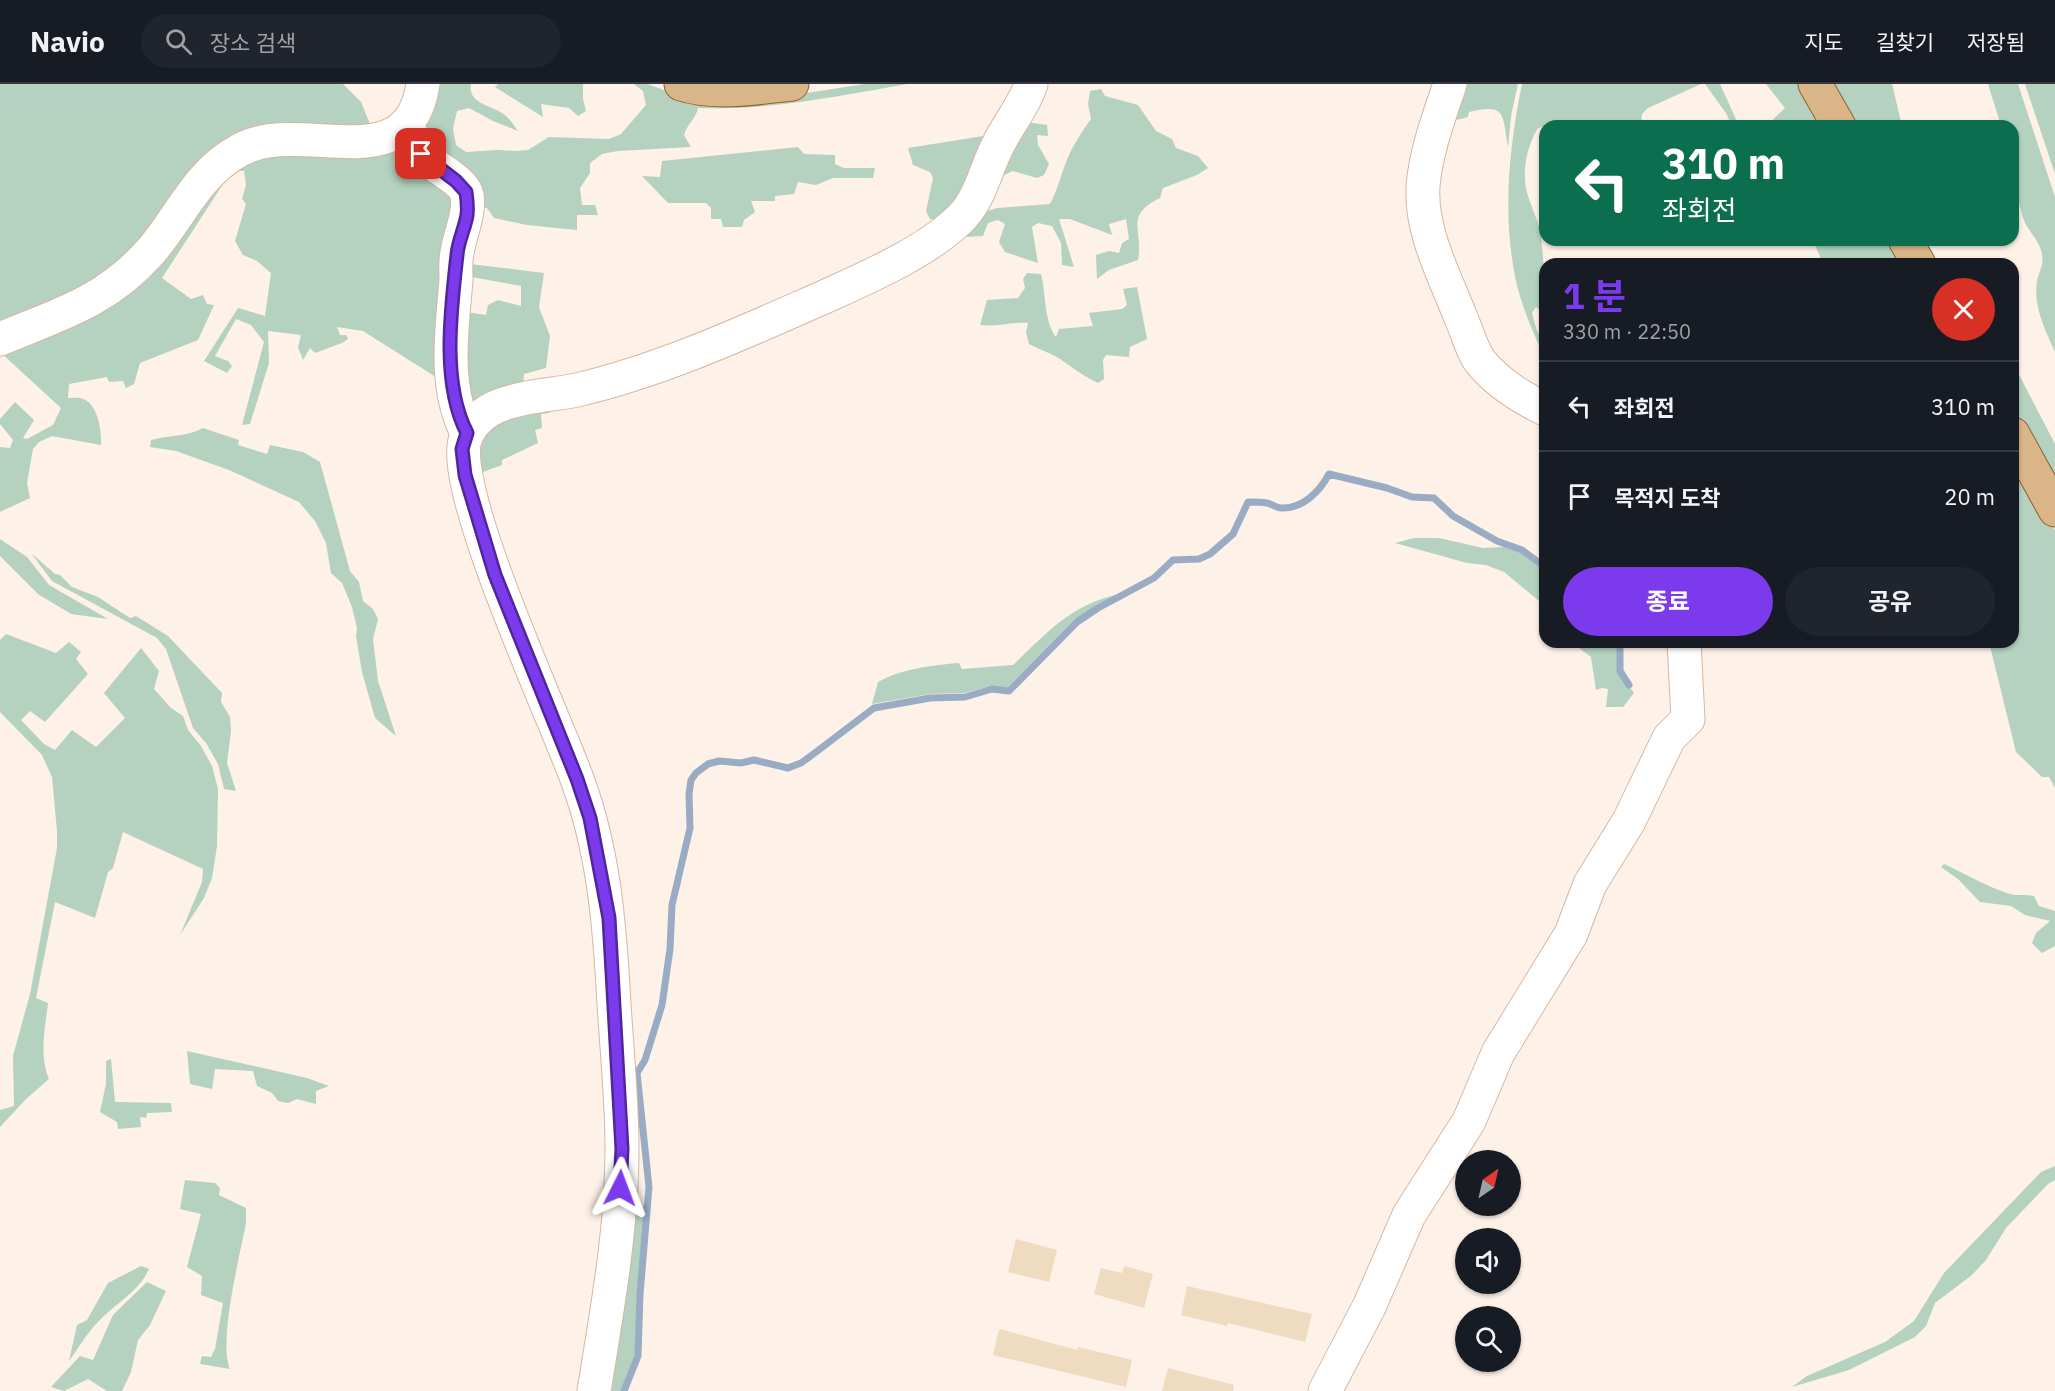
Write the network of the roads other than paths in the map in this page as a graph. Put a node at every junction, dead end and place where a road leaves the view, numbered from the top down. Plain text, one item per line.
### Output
1 (423, 84) edge
2 (681, 84) edge
3 (792, 84) edge
4 (1031, 84) edge
5 (1450, 84) edge
6 (1815, 84) edge
7 (1836, 120) edge
8 (408, 123) junction
9 (0, 339) edge
10 (1539, 405) edge
11 (467, 433) junction
12 (2019, 445) edge
13 (2055, 510) edge
14 (1684, 648) edge
15 (594, 1391) edge
16 (1325, 1391) edge

1 - 8 street
2 - 3 main road
4 - 11 street
5 - 10 street
6 - 7 main road
8 - 9 street
8 - 11 street
11 - 15 street
12 - 13 main road
14 - 16 street

